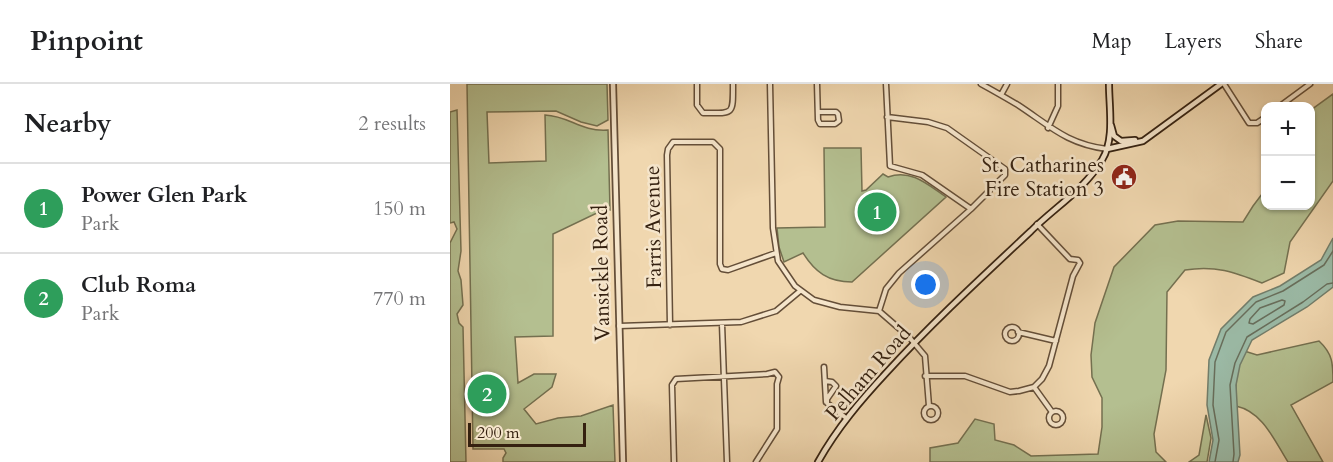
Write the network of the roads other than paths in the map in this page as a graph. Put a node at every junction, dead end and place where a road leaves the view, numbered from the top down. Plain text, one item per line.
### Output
1 (614, 84) edge
2 (697, 84) edge
3 (734, 84) edge
4 (770, 84) edge
5 (817, 84) edge
6 (886, 84) edge
7 (981, 84) edge
8 (1007, 84) edge
9 (1058, 84) edge
10 (1108, 84) edge
11 (1222, 84) edge
12 (1310, 84) edge
13 (1001, 95) junction
14 (1285, 102) edge
15 (818, 112) junction
16 (887, 117) junction
17 (1261, 120) edge
18 (1110, 123) junction
19 (1048, 128) junction
20 (1143, 141) junction
21 (1107, 149) junction
22 (971, 209) junction
23 (1037, 224) junction
24 (776, 254) junction
25 (800, 291) junction
26 (879, 311) junction
27 (722, 324) junction
28 (670, 325) junction
29 (619, 326) junction
30 (1018, 332) dead end
31 (1056, 341) junction
32 (914, 343) junction
33 (824, 367) dead end
34 (724, 375) junction
35 (925, 376) junction
36 (825, 381) junction
37 (1034, 387) junction
38 (828, 405) junction
39 (929, 406) dead end
40 (1052, 412) dead end
41 (846, 418) junction
42 (622, 462) edge
43 (674, 462) edge
44 (727, 462) edge
45 (756, 462) edge
46 (818, 462) edge

1 - 29 main road, Vansickle Road
2 - 3 street
4 - 24 street
5 - 15 street
6 - 16 street
7 - 13 street
8 - 13 street
9 - 19 street
10 - 18 main road
11 - 17 street
11 - 20 main road
12 - 14 street
13 - 19 street
15 - 15 street
16 - 22 street
16 - 22 street
18 - 20 main road
18 - 21 main road
19 - 21 street
20 - 21 main road
21 - 23 main road, Pelham Road
22 - 26 street
23 - 31 street
23 - 32 main road, Pelham Road
24 - 25 street
24 - 28 street, Farris Avenue
25 - 26 street
25 - 27 street
26 - 32 street
27 - 28 street
27 - 34 street
28 - 29 street
29 - 42 main road, Vansickle Road
30 - 31 street
31 - 37 street
32 - 35 street
32 - 41 main road, Pelham Road
33 - 36 street
34 - 43 street
34 - 44 street
34 - 45 street
35 - 37 street
35 - 39 street
36 - 38 street
36 - 38 street
37 - 40 street
38 - 41 street
41 - 46 main road, Pelham Road

